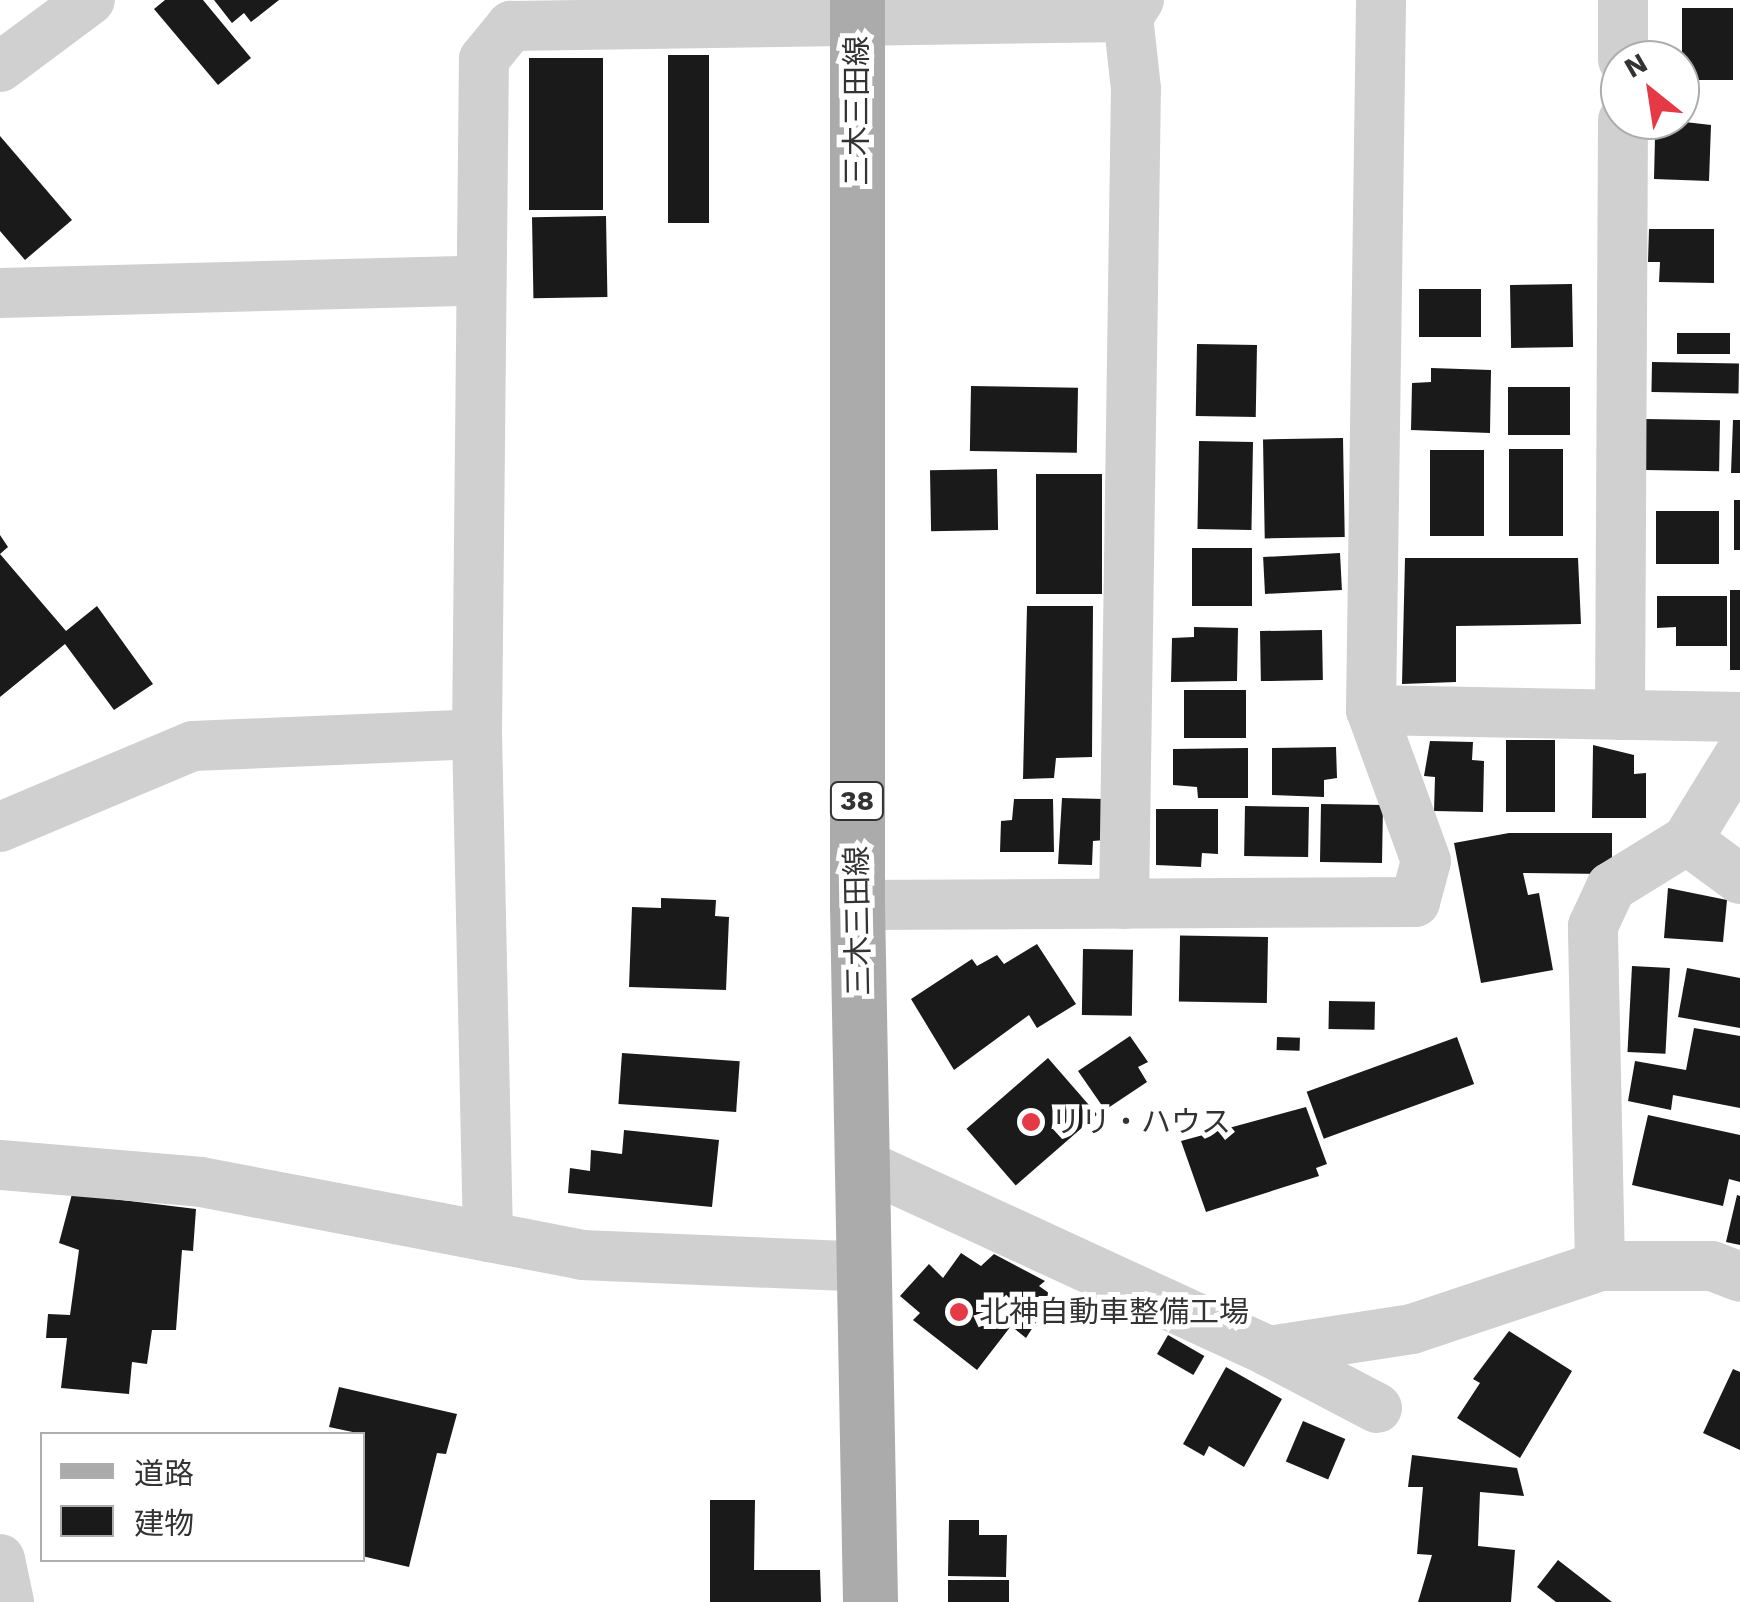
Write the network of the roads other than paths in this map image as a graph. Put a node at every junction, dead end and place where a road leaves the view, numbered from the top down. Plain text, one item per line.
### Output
1 (90, 0) edge
2 (1381, 0) edge
3 (1623, 0) edge
4 (857, 8) edge
5 (1134, 8) edge
6 (1623, 40) edge
7 (0, 68) edge
8 (1623, 140) edge
9 (481, 280) junction
10 (0, 293) edge
11 (1372, 710) junction
12 (1620, 715) junction
13 (1740, 718) edge
14 (477, 734) junction
15 (1740, 754) edge
16 (0, 827) edge
17 (1687, 840) junction
18 (1740, 879) edge
19 (1124, 904) junction
20 (857, 905) junction
21 (862, 1164) junction
22 (0, 1165) edge
23 (488, 1237) junction
24 (1600, 1266) junction
25 (866, 1267) junction
26 (1740, 1277) edge
27 (1268, 1352) junction
28 (1376, 1408) dead end
29 (0, 1559) edge
30 (9, 1602) edge
31 (870, 1602) edge

1 - 7 street
2 - 11 street
3 - 6 street
4 - 5 street
4 - 9 street
4 - 20 main road, 三木三田線 / 38
5 - 19 street
8 - 12 street
9 - 10 street
9 - 14 street
11 - 12 street
11 - 19 street
12 - 13 street
14 - 16 street
14 - 23 street
15 - 17 street
17 - 18 street
17 - 24 street
19 - 20 street
20 - 21 main road, 三木三田線 / 38
21 - 25 main road, 三木三田線 / 38
21 - 27 street
22 - 23 street
23 - 25 street
24 - 26 street
24 - 27 street
25 - 31 main road, 三木三田線 / 38
27 - 28 street
29 - 30 street

